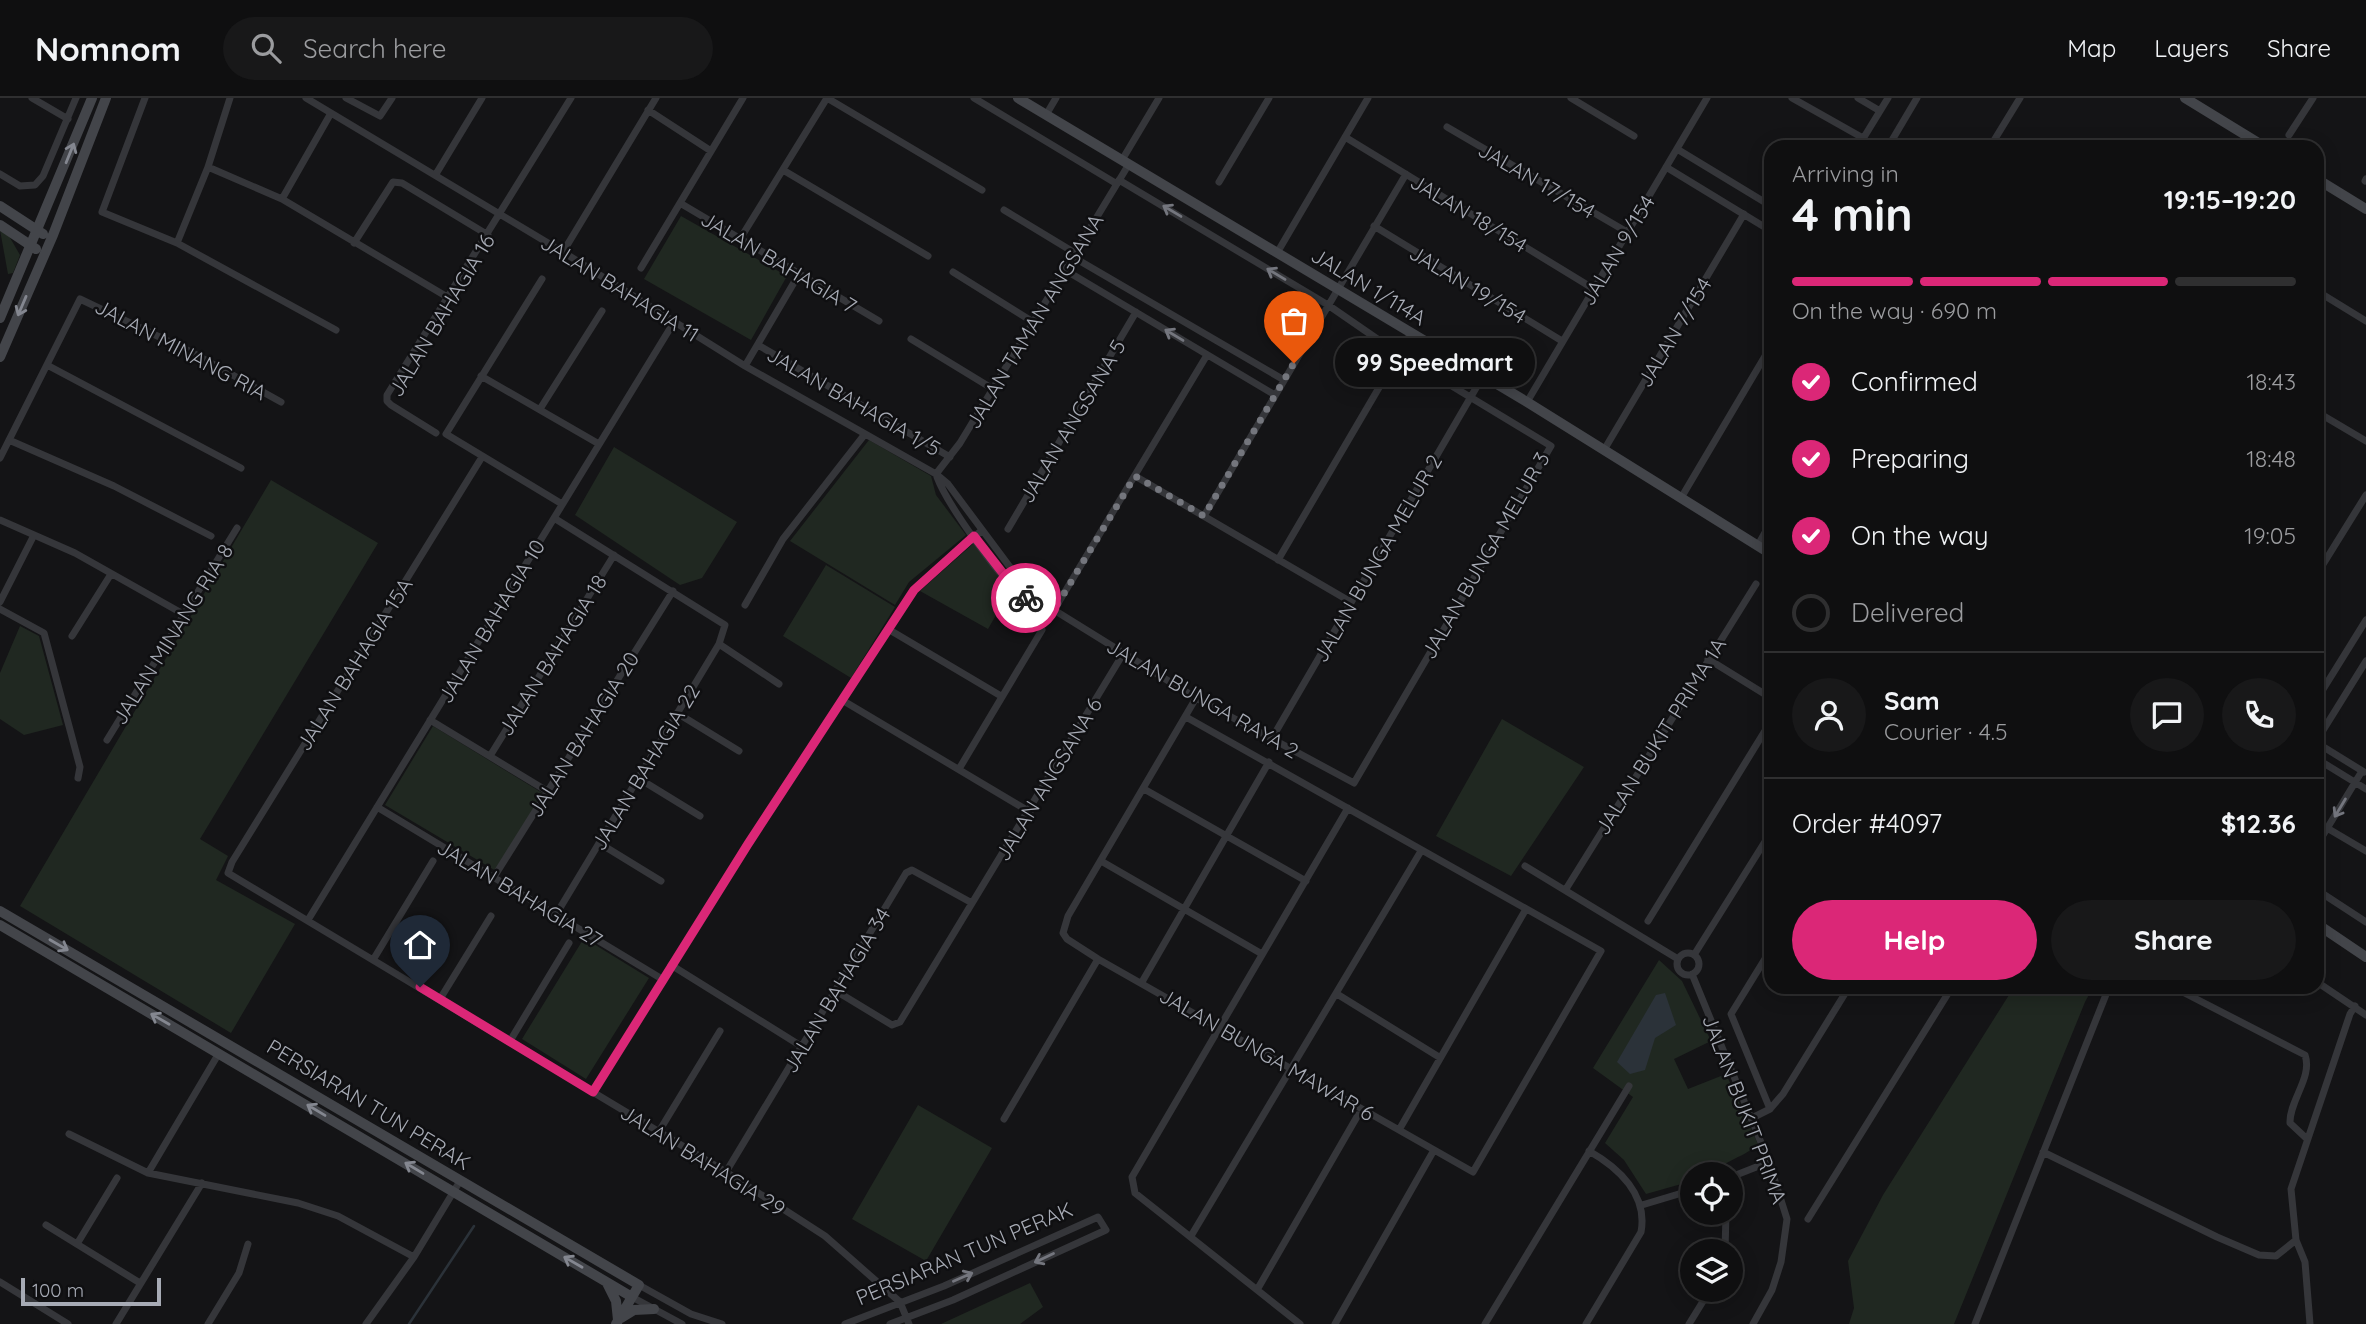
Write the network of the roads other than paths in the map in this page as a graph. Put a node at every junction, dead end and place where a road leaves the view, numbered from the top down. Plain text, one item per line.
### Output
1 (33, 98) edge
2 (76, 98) edge
3 (92, 98) edge
4 (106, 98) edge
5 (145, 98) edge
6 (230, 98) edge
7 (306, 98) edge
8 (346, 98) edge
9 (392, 98) edge
10 (482, 98) edge
11 (571, 98) edge
12 (656, 98) edge
13 (743, 98) edge
14 (827, 98) edge
15 (974, 98) edge
16 (1018, 98) edge
17 (1056, 98) edge
18 (1159, 98) edge
19 (1269, 98) edge
20 (1368, 98) edge
21 (1571, 98) edge
22 (1707, 98) edge
23 (1792, 98) edge
24 (1858, 98) edge
25 (1888, 98) edge
26 (1917, 98) edge
27 (2020, 98) edge
28 (2185, 98) edge
29 (2313, 98) edge
30 (649, 110) junction
31 (1880, 111) junction
32 (331, 113) junction
33 (1046, 115) junction
34 (68, 119) junction
35 (1447, 127) dead end
36 (2289, 135) dead end
37 (1634, 136) dead end
38 (1345, 137) junction
39 (1863, 138) joint
40 (1892, 140) edge
41 (1994, 140) edge
42 (2254, 140) edge
43 (1677, 149) junction
44 (711, 151) junction
45 (1125, 162) junction
46 (208, 167) junction
47 (1666, 167) junction
48 (783, 170) junction
49 (0, 174) edge
50 (436, 174) junction
51 (1406, 174) junction
52 (1118, 182) junction
53 (1219, 182) dead end
54 (2324, 183) edge
55 (982, 190) dead end
56 (282, 199) junction
57 (1764, 202) edge
58 (680, 203) junction
59 (0, 206) edge
60 (48, 208) junction
61 (2366, 209) edge
62 (1004, 210) dead end
63 (1744, 214) junction
64 (501, 215) junction
65 (20, 219) junction
66 (0, 225) edge
67 (1374, 226) junction
68 (1764, 226) edge
69 (38, 231) junction
70 (1627, 232) junction
71 (11, 233) junction
72 (488, 235) junction
73 (740, 239) junction
74 (52, 240) junction
75 (177, 243) junction
76 (354, 243) junction
77 (31, 246) junction
78 (563, 252) junction
79 (1278, 253) junction
80 (44, 254) junction
81 (1074, 255) junction
82 (928, 256) dead end
83 (25, 263) junction
84 (641, 268) dead end
85 (1065, 270) junction
86 (953, 272) dead end
87 (799, 274) junction
88 (542, 279) dead end
89 (1337, 289) junction
90 (1594, 289) junction
91 (2324, 295) edge
92 (449, 298) junction
93 (1328, 305) junction
94 (602, 311) dead end
95 (1136, 312) junction
96 (0, 318) edge
97 (879, 321) dead end
98 (2366, 321) edge
99 (674, 322) junction
100 (1033, 322) junction
101 (335, 330) dead end
102 (1411, 333) junction
103 (911, 339) dead end
104 (1562, 341) junction
105 (758, 345) junction
106 (1399, 354) junction
107 (1207, 355) junction
108 (0, 357) edge
109 (1764, 358) edge
110 (47, 365) junction
111 (745, 366) junction
112 (481, 376) junction
113 (1483, 376) junction
114 (1284, 380) junction
115 (993, 389) junction
116 (1275, 395) junction
117 (1471, 397) junction
118 (281, 402) dead end
119 (1527, 402) junction
120 (540, 409) junction
121 (2324, 416) edge
122 (436, 433) dead end
123 (865, 434) junction
124 (9, 440) junction
125 (2366, 441) edge
126 (599, 444) junction
127 (1604, 450) junction
128 (482, 457) junction
129 (950, 457) junction
130 (0, 458) edge
131 (241, 468) dead end
132 (936, 474) junction
133 (1135, 476) junction
134 (2366, 495) edge
135 (1681, 498) junction
136 (562, 505) junction
137 (1204, 516) junction
138 (554, 518) junction
139 (0, 520) edge
140 (237, 528) dead end
141 (1008, 529) dead end
142 (981, 531) junction
143 (1764, 534) edge
144 (34, 535) junction
145 (211, 536) dead end
146 (974, 536) junction
147 (1758, 545) junction
148 (1764, 549) edge
149 (614, 555) junction
150 (1278, 560) junction
151 (2324, 562) edge
152 (111, 574) junction
153 (1756, 584) dead end
154 (673, 591) junction
155 (0, 602) edge
156 (1351, 602) junction
157 (745, 605) dead end
158 (0, 609) edge
159 (1054, 610) junction
160 (185, 615) junction
161 (2366, 620) edge
162 (888, 629) junction
163 (1042, 629) dead end
164 (72, 636) dead end
165 (719, 644) junction
166 (1123, 654) junction
167 (1708, 659) junction
168 (2366, 662) edge
169 (779, 684) dead end
170 (2324, 688) edge
171 (1764, 694) edge
172 (1001, 696) junction
173 (1196, 698) junction
174 (842, 700) junction
175 (677, 713) junction
176 (1186, 717) junction
177 (430, 720) junction
178 (2324, 730) edge
179 (1764, 732) edge
180 (107, 740) dead end
181 (1271, 740) junction
182 (2324, 746) edge
183 (739, 751) dead end
184 (490, 756) junction
185 (1269, 762) junction
186 (2324, 763) edge
187 (959, 769) junction
188 (2364, 772) edge
189 (78, 778) dead end
190 (638, 778) junction
191 (2355, 782) junction
192 (1354, 783) joint
193 (1144, 789) junction
194 (2366, 789) edge
195 (547, 791) junction
196 (377, 807) junction
197 (1348, 808) junction
198 (1030, 812) junction
199 (700, 816) dead end
200 (2328, 828) junction
201 (2324, 834) edge
202 (1227, 836) junction
203 (599, 843) junction
204 (1764, 843) edge
205 (1420, 851) junction
206 (2366, 851) edge
207 (433, 861) dead end
208 (1101, 861) junction
209 (1525, 866) dead end
210 (229, 873) joint
211 (494, 877) junction
212 (661, 881) dead end
213 (1306, 881) junction
214 (1566, 889) junction
215 (2324, 895) edge
216 (972, 903) junction
217 (1526, 909) junction
218 (0, 911) edge
219 (1184, 911) junction
220 (557, 914) junction
221 (491, 916) dead end
222 (308, 920) junction
223 (1648, 922) dead end
224 (2366, 922) edge
225 (0, 925) edge
226 (2324, 929) edge
227 (569, 943) dead end
228 (1262, 954) junction
229 (1694, 956) junction
230 (2366, 957) edge
231 (1098, 959) junction
232 (1678, 959) junction
233 (373, 960) junction
234 (1764, 960) edge
235 (671, 965) junction
236 (1692, 974) junction
237 (662, 979) junction
238 (1142, 982) junction
239 (2324, 986) edge
240 (836, 991) junction
241 (1337, 994) junction
242 (1845, 994) edge
243 (1948, 994) edge
244 (2106, 994) edge
245 (2187, 994) edge
246 (440, 999) junction
247 (2355, 1006) junction
248 (2366, 1015) edge
249 (1219, 1027) junction
250 (720, 1031) dead end
251 (510, 1041) junction
252 (801, 1046) junction
253 (219, 1053) junction
254 (1438, 1057) junction
255 (1290, 1069) junction
256 (1629, 1086) dead end
257 (593, 1092) junction
258 (1770, 1109) junction
259 (1358, 1115) dead end
260 (1752, 1118) junction
261 (1004, 1119) dead end
262 (1399, 1130) junction
263 (658, 1133) junction
264 (69, 1134) dead end
265 (2306, 1138) junction
266 (1434, 1150) junction
267 (1590, 1151) junction
268 (2043, 1152) junction
269 (1769, 1162) junction
270 (726, 1172) junction
271 (1743, 1172) edge
272 (148, 1173) junction
273 (117, 1178) dead end
274 (460, 1181) junction
275 (202, 1183) junction
276 (453, 1191) junction
277 (1680, 1194) edge
278 (1642, 1205) junction
279 (1808, 1219) dead end
280 (46, 1225) dead end
281 (1191, 1236) junction
282 (2296, 1240) junction
283 (77, 1244) junction
284 (248, 1244) dead end
285 (414, 1257) junction
286 (606, 1281) junction
287 (0, 1282) edge
288 (140, 1283) junction
289 (639, 1285) junction
290 (1257, 1290) junction
291 (632, 1297) junction
292 (900, 1302) junction
293 (1703, 1302) edge
294 (654, 1309) junction
295 (908, 1320) edge
296 (617, 1322) edge
297 (68, 1324) edge
298 (116, 1324) edge
299 (208, 1324) edge
300 (366, 1324) edge
301 (682, 1324) edge
302 (722, 1324) edge
303 (845, 1324) edge
304 (890, 1324) edge
305 (1300, 1324) edge
306 (1335, 1324) edge
307 (1485, 1324) edge
308 (1586, 1324) edge
309 (1689, 1324) edge
310 (1753, 1324) edge
311 (1975, 1324) edge
312 (2310, 1324) edge

1 - 34 street
2 - 34 street
60 -> 3 street
4 - 74 street
5 - 75 street
6 - 46 street
7 - 32 street, JALAN BAHAGIA 11
8 - 9 street
10 - 50 street
11 - 64 street, JALAN BAHAGIA 16
12 - 30 street
13 - 44 street
14 - 48 street
14 - 55 street
15 - 52 street, JALAN BUNGA MELUR 3
16 - 33 street, JALAN 1/114A
17 - 33 street
18 - 45 street, JALAN TAMAN ANGSANA
19 - 53 street
20 - 38 street
21 - 37 street
22 - 43 street, JALAN 9/154
23 - 39 street
24 - 31 street
25 - 31 street
26 - 40 street
27 - 41 street
28 - 42 street
29 - 36 street
30 - 44 street
30 - 78 street
31 - 39 street
32 - 50 street, JALAN BAHAGIA 11
32 - 56 street
33 - 45 street, JALAN 1/114A
34 - 49 street
35 - 70 street, JALAN 17/154
38 - 51 street, JALAN 18/154
38 - 79 street
43 - 47 street, JALAN 9/154
43 - 57 street
44 - 58 street
45 - 52 street, JALAN TAMAN ANGSANA
45 - 79 street, JALAN 1/114A
46 - 56 street
46 - 75 street
47 - 63 street
47 - 70 street, JALAN 9/154
48 - 73 street
48 - 82 street
50 - 64 street, JALAN BAHAGIA 11
51 - 67 street
51 - 90 street, JALAN 18/154
52 - 81 street, JALAN TAMAN ANGSANA
93 -> 52 street, JALAN BUNGA MELUR 3
54 - 61 street
56 - 76 street
58 - 73 street, JALAN BAHAGIA 7
58 - 84 street
59 - 65 street
60 - 65 street
60 - 69 street
62 - 81 street
63 - 68 street
63 - 127 street, JALAN 7/154
64 - 72 street, JALAN BAHAGIA 16
64 - 78 street, JALAN BAHAGIA 11
65 - 69 street
66 - 71 street
67 - 89 street
67 - 104 street, JALAN 19/154
69 - 74 street
69 - 77 street
70 - 90 street, JALAN 9/154
71 - 77 street
71 - 83 street
72 - 76 street
72 - 92 street, JALAN BAHAGIA 16
73 - 87 street, JALAN BAHAGIA 7
74 - 80 street
75 - 101 street
76 - 92 street
77 - 80 street
77 - 83 street
78 - 99 street, JALAN BAHAGIA 11
79 - 89 street, JALAN 1/114A
80 -> 108 street
81 - 85 street, JALAN TAMAN ANGSANA
81 - 114 street
83 - 96 street
85 - 95 street
85 - 100 street, JALAN TAMAN ANGSANA
86 - 100 street
87 - 97 street, JALAN BAHAGIA 7
87 - 105 street
88 - 112 street
89 - 93 street
89 - 102 street, JALAN 1/114A
90 - 104 street, JALAN 9/154
91 - 98 street
92 - 122 street, JALAN BAHAGIA 16
93 - 106 street, JALAN BUNGA MELUR 3
93 - 114 street
94 - 120 street
107 -> 95 street
95 - 141 street, JALAN ANGSANA 5
99 - 111 street, JALAN BAHAGIA 11
99 - 126 street, JALAN BAHAGIA 10
100 - 115 street, JALAN TAMAN ANGSANA
102 - 106 street
102 - 113 street, JALAN 1/114A
103 - 115 street
104 - 119 street, JALAN 9/154
105 - 111 street
105 - 129 street, JALAN BAHAGIA 1/5
106 - 117 street, JALAN BUNGA MELUR 3
106 - 150 street
107 - 116 street
107 - 133 street
109 - 135 street
110 - 118 street, JALAN MINANG RIA
110 - 124 street
110 - 131 street
111 - 123 street, JALAN BAHAGIA 11
112 - 120 street
112 - 128 street
113 - 117 street, JALAN BUNGA MELUR 2
113 - 119 street, JALAN 1/114A
114 - 116 street
115 - 129 street, JALAN TAMAN ANGSANA
116 - 137 street
117 - 156 street, JALAN BUNGA MELUR 2
117 - 192 street, JALAN BUNGA MELUR 3
119 - 127 street, JALAN 1/114A
120 - 126 street
121 - 125 street
123 - 132 street, JALAN BAHAGIA 11
123 - 157 street
124 - 130 street
124 - 145 street
126 - 136 street, JALAN BAHAGIA 10
127 - 135 street, JALAN 1/114A
128 - 136 street
128 - 210 street, JALAN BAHAGIA 15A
129 - 132 street, JALAN TAMAN ANGSANA
132 - 142 street, JALAN BUNGA RAYA 2
132 - 146 street, JALAN BUNGA RAYA 2
133 - 137 street
133 - 159 street
134 - 151 street
135 - 147 street, JALAN 1/114A
136 - 138 street, JALAN BAHAGIA 10
137 - 150 street
138 - 149 street
138 - 177 street, JALAN BAHAGIA 10
139 - 144 street
140 - 160 street, JALAN MINANG RIA 8
142 - 146 street
142 - 159 street, JALAN BUNGA RAYA 2
143 - 147 street
144 - 152 street
144 - 155 street
146 - 159 street, JALAN BUNGA RAYA 2
146 - 162 street
147 - 148 street, JALAN 1/114A
149 - 154 street
149 - 184 street, JALAN BAHAGIA 18
150 - 156 street
152 - 160 street
152 - 164 street
153 - 167 street, JALAN BUKIT PRIMA 1A
154 - 165 street, JALAN BAHAGIA 22
154 - 195 street, JALAN BAHAGIA 20
156 - 181 street, JALAN BUNGA MELUR 2
158 - 189 street
159 - 166 street, JALAN BUNGA RAYA 2
160 - 180 street, JALAN MINANG RIA 8
161 - 170 street
162 - 172 street
162 - 174 street
163 - 172 street
165 - 169 street
165 - 175 street, JALAN BAHAGIA 22
166 - 173 street, JALAN BUNGA RAYA 2
166 - 198 street, JALAN ANGSANA 6
167 - 171 street
167 - 214 street, JALAN BUKIT PRIMA 1A
168 - 178 street
172 - 187 street
173 - 176 street
173 - 181 street, JALAN BUNGA RAYA 2
174 - 187 street
174 - 235 street
175 - 183 street
175 - 190 street, JALAN BAHAGIA 22
176 - 185 street
176 - 193 street
177 - 184 street
177 - 196 street, JALAN BAHAGIA 10
179 - 223 street
181 - 192 street, JALAN BUNGA RAYA 2
182 - 188 street
184 - 195 street
185 - 197 street
185 - 202 street
186 - 191 street
187 - 198 street
188 - 191 street
190 - 199 street
190 - 203 street, JALAN BAHAGIA 22
191 - 194 street
191 -> 200 street
193 - 202 street
193 - 208 street
195 - 211 street, JALAN BAHAGIA 20
196 - 211 street, JALAN BAHAGIA 27
196 - 222 street, JALAN BAHAGIA 10
197 - 205 street
197 - 213 street
198 - 216 street, JALAN ANGSANA 6
200 - 201 street
200 - 206 street
202 - 213 street
202 - 219 street
203 - 212 street
203 - 220 street, JALAN BAHAGIA 22
204 - 229 street
205 - 217 street
205 - 241 street
207 - 233 street
208 - 219 street
208 - 231 street, JALAN BUNGA MAWAR 6
209 - 214 street
210 - 222 street, JALAN BAHAGIA 29
211 - 220 street, JALAN BAHAGIA 27
213 - 228 street
214 - 232 street
215 - 224 street
216 - 240 street, JALAN BAHAGIA 34
216 - 240 street, JALAN ANGSANA 6
217 - 254 street
217 - 266 street, JALAN BUNGA MAWAR 6
218 -> 274 street, PERSIARAN TUN PERAK
219 - 228 street
219 - 238 street
220 - 237 street, JALAN BAHAGIA 27
221 - 246 street
222 - 233 street, JALAN BAHAGIA 29
253 -> 225 street, PERSIARAN TUN PERAK
226 - 230 street
227 - 251 street
228 - 249 street
229 - 232 street
229 - 236 street
231 - 238 street, JALAN BUNGA MAWAR 6
231 - 261 street
232 - 236 street
233 - 246 street, JALAN BAHAGIA 29
234 - 258 street
235 - 237 street
235 - 252 street
236 - 260 street, JALAN BUKIT PRIMA
237 - 257 street
238 - 249 street, JALAN BUNGA MAWAR 6
239 - 247 street
240 - 252 street, JALAN BAHAGIA 34
241 - 254 street
241 - 255 street
242 - 258 street
243 - 279 street
244 - 268 street
245 - 265 street
246 - 251 street, JALAN BAHAGIA 29
247 - 248 street
247 - 265 street
249 - 255 street, JALAN BUNGA MAWAR 6
249 - 281 street
250 - 263 street
251 - 257 street, JALAN BAHAGIA 29
252 - 270 street, JALAN BAHAGIA 34
253 - 272 street
276 -> 253 street, PERSIARAN TUN PERAK
254 - 262 street
255 - 262 street, JALAN BUNGA MAWAR 6
255 - 281 street
256 - 267 street
257 - 263 street, JALAN BAHAGIA 29
258 - 260 street
259 - 290 street
260 - 269 street, JALAN BUKIT PRIMA
262 - 266 street, JALAN BUNGA MAWAR 6
263 - 270 street, JALAN BAHAGIA 29
264 - 272 street
265 - 282 street
266 - 306 street
267 - 278 street
267 - 307 street
268 - 282 street
268 - 311 street
269 - 271 street
269 - 310 street, JALAN BUKIT PRIMA
270 - 292 street, JALAN BAHAGIA 29
272 - 275 street
273 - 283 street
274 - 276 street
274 - 289 street, PERSIARAN TUN PERAK
275 - 285 street
275 - 288 street
276 - 285 street
286 -> 276 street, PERSIARAN TUN PERAK
277 - 278 street
278 - 308 street
280 - 283 street
281 - 290 street
282 - 312 street
283 - 288 street
284 - 299 street
285 - 300 street
286 - 291 street, PERSIARAN TUN PERAK
286 - 296 street
287 - 297 street
288 - 298 street
289 - 291 street
289 - 302 street, PERSIARAN TUN PERAK
290 - 305 street
291 - 294 street, PERSIARAN TUN PERAK
291 - 296 street
292 - 295 street, JALAN BAHAGIA 29
292 -> 295 street, PERSIARAN TUN PERAK
292 - 303 street, PERSIARAN TUN PERAK
293 - 309 street
294 - 296 street
294 - 301 street, PERSIARAN TUN PERAK
295 - 304 street, PERSIARAN TUN PERAK

